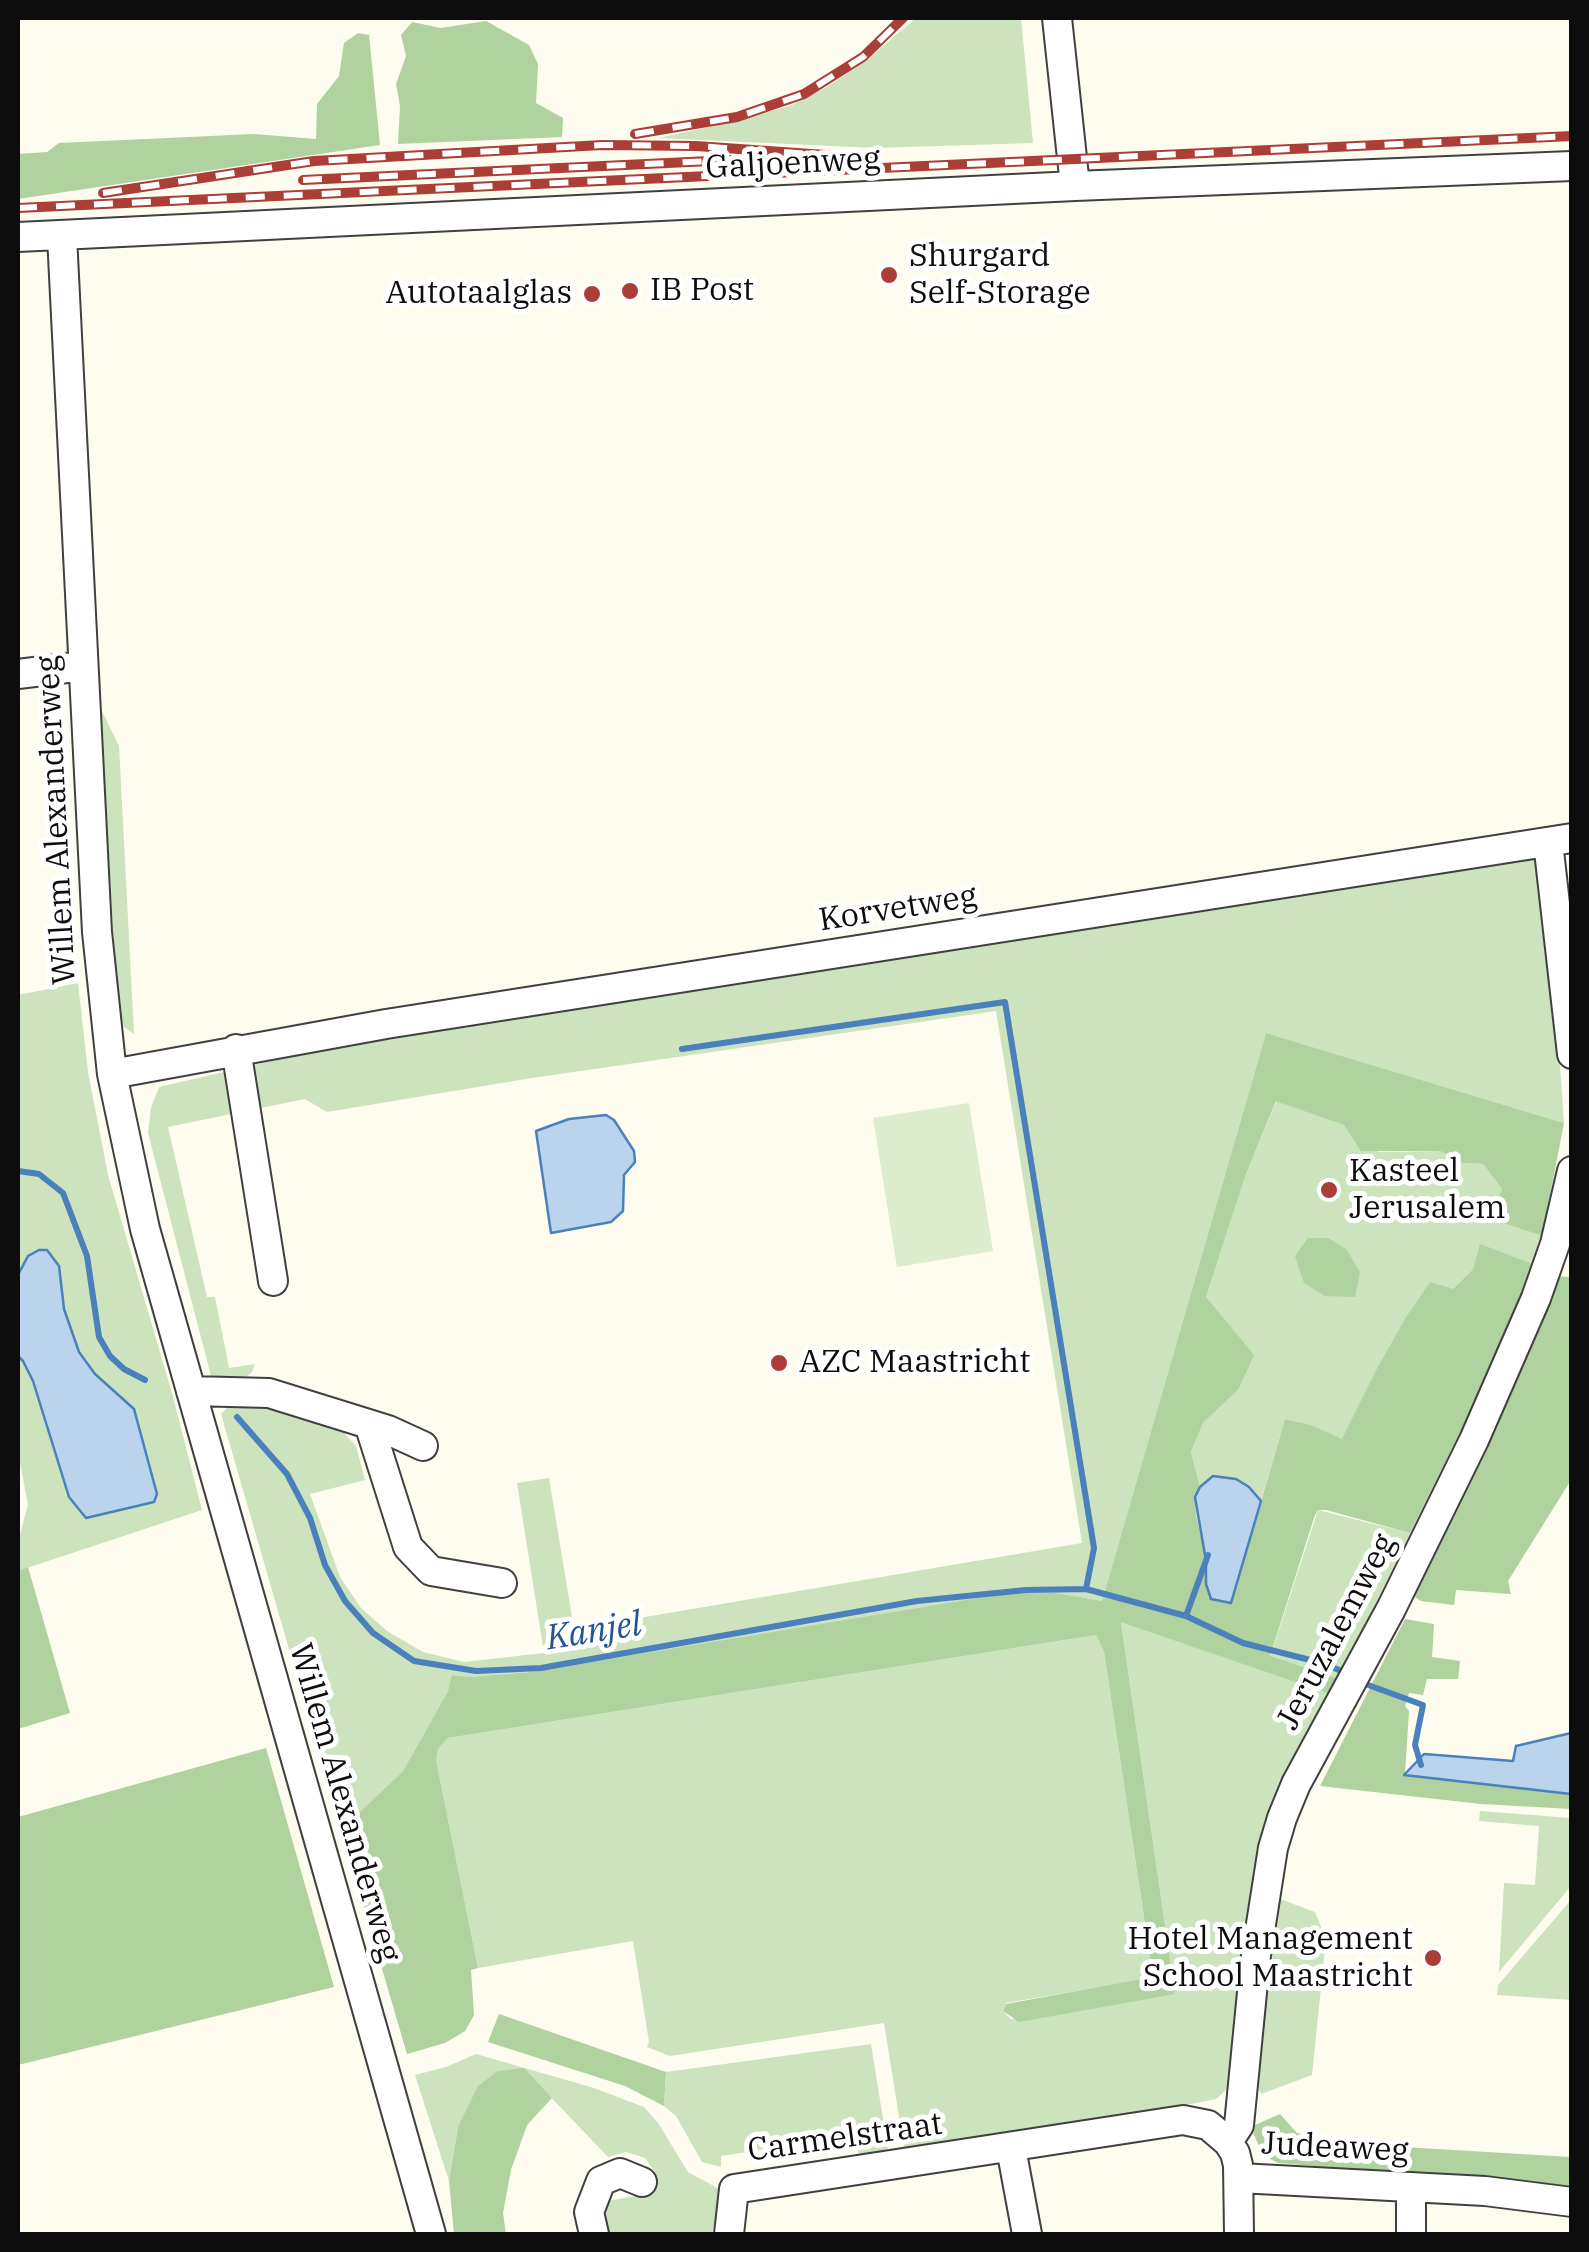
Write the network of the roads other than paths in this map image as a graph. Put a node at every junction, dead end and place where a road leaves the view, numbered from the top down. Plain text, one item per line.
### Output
1 (1058, 18) edge
2 (1572, 166) edge
3 (1076, 186) junction
4 (62, 236) junction
5 (18, 237) edge
6 (83, 666) junction
7 (18, 674) edge
8 (1560, 840) edge
9 (236, 1049) junction
10 (1572, 1054) edge
11 (112, 1074) junction
12 (1572, 1171) edge
13 (273, 1281) dead end
14 (191, 1391) junction
15 (369, 1424) junction
16 (423, 1446) dead end
17 (502, 1584) dead end
18 (1228, 2142) junction
19 (1010, 2148) junction
20 (1239, 2178) junction
21 (642, 2182) dead end
22 (1411, 2187) junction
23 (1572, 2202) edge
24 (431, 2234) edge
25 (594, 2234) edge
26 (730, 2234) edge
27 (1027, 2234) edge
28 (1239, 2234) edge
29 (1411, 2234) edge

1 - 3 street
2 - 3 street, Galjoenweg
3 - 4 street, Galjoenweg
4 - 5 street, Galjoenweg
4 - 6 street, Willem Alexanderweg
6 - 7 street
6 - 11 street, Willem Alexanderweg
8 - 9 street, Korvetweg
8 - 10 street
9 - 11 street, Korvetweg
9 - 13 street
11 - 14 street, Willem Alexanderweg
12 - 18 street, Jeruzalemweg
14 - 15 street
14 - 24 street, Willem Alexanderweg
15 - 16 street
15 - 17 street
18 - 19 street, Judeaweg
18 - 20 street, Judeaweg
19 - 26 street, Carmelstraat
19 - 27 street
20 - 22 street, Judeaweg
20 - 28 street
21 - 25 street
22 - 23 street, Judeaweg
22 - 29 street

